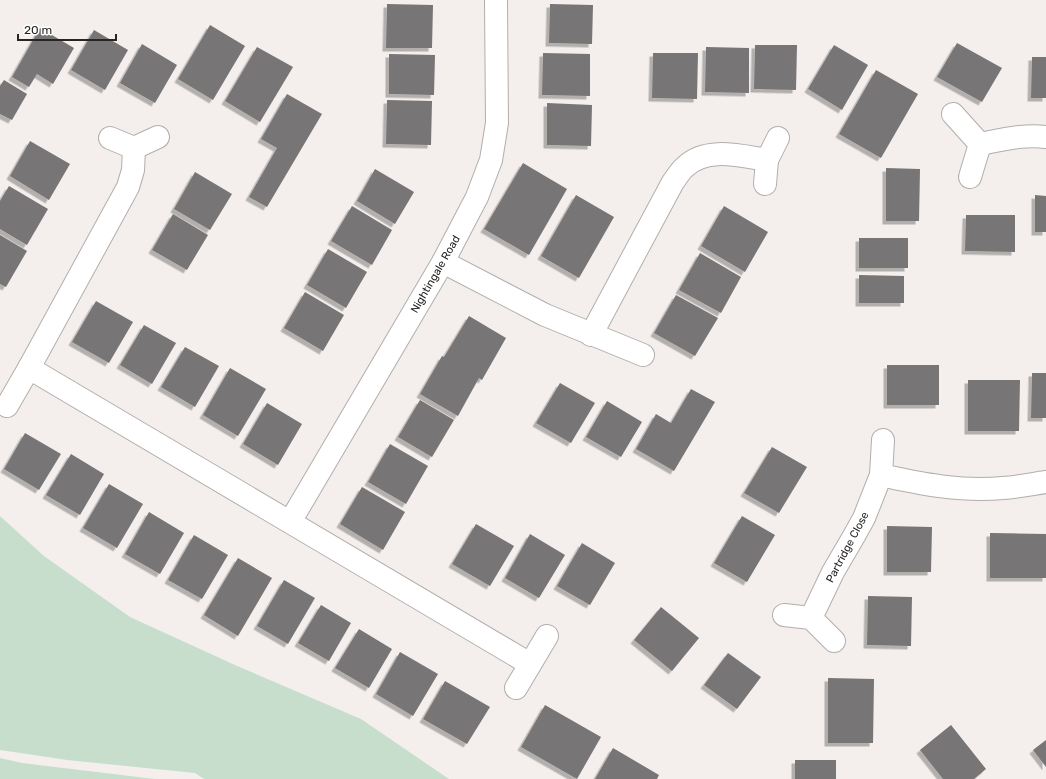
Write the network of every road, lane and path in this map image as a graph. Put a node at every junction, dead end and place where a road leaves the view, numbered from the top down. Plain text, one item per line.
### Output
1 (496, 0) edge
2 (952, 114) dead end
3 (158, 137) dead end
4 (1046, 137) edge
5 (110, 138) dead end
6 (778, 138) dead end
7 (980, 144) junction
8 (134, 148) junction
9 (767, 160) junction
10 (970, 177) dead end
11 (765, 184) dead end
12 (444, 262) junction
13 (592, 335) junction
14 (643, 355) dead end
15 (30, 368) junction
16 (7, 406) dead end
17 (883, 440) dead end
18 (881, 475) junction
19 (1046, 482) edge
20 (290, 522) junction
21 (784, 615) dead end
22 (811, 618) junction
23 (547, 636) dead end
24 (834, 641) dead end
25 (530, 664) junction
26 (516, 688) dead end

1 - 12 street, Nightingale Road
2 - 7 street
3 - 8 street
4 - 7 street
5 - 8 street
6 - 9 street
7 - 10 street
8 - 15 street
9 - 11 street
9 - 13 street
12 - 13 street
12 - 20 street, Nightingale Road
13 - 14 street
15 - 16 street
15 - 20 street
17 - 18 street, Partridge Close
18 - 19 street
18 - 22 street, Partridge Close
20 - 25 street
21 - 22 street
22 - 24 street
23 - 25 street
25 - 26 street

